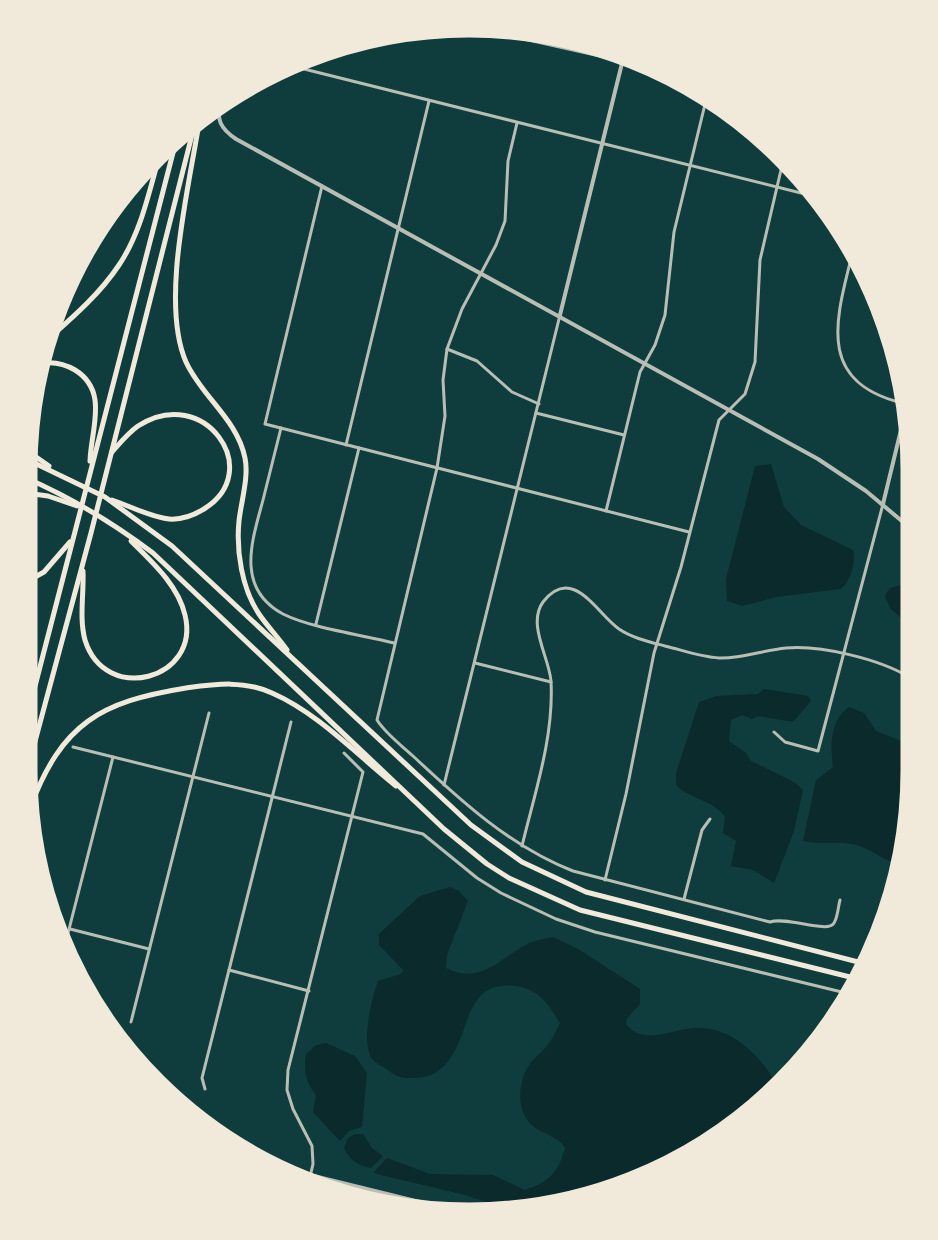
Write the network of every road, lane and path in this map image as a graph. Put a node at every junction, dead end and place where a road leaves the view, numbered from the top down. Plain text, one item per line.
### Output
1 (533, 41) edge
2 (592, 54) edge
3 (621, 64) edge
4 (303, 69) edge
5 (429, 101) junction
6 (705, 106) edge
7 (218, 116) edge
8 (517, 123) junction
9 (198, 131) edge
10 (192, 137) edge
11 (603, 142) junction
12 (173, 154) edge
13 (690, 165) junction
14 (781, 169) edge
15 (154, 172) edge
16 (322, 186) junction
17 (777, 187) junction
18 (803, 194) edge
19 (399, 227) junction
20 (850, 264) edge
21 (481, 272) junction
22 (560, 315) junction
23 (59, 330) edge
24 (447, 349) junction
25 (50, 362) edge
26 (646, 362) junction
27 (896, 402) edge
28 (539, 404) junction
29 (730, 409) junction
30 (536, 413) junction
31 (281, 428) junction
32 (900, 433) edge
33 (624, 435) junction
34 (346, 445) junction
35 (359, 448) junction
36 (111, 453) junction
37 (36, 457) edge
38 (36, 464) edge
39 (90, 468) junction
40 (437, 468) junction
41 (68, 478) junction
42 (36, 483) edge
43 (518, 489) junction
44 (36, 494) edge
45 (105, 497) junction
46 (883, 504) junction
47 (90, 510) junction
48 (606, 511) junction
49 (902, 520) edge
50 (119, 528) junction
51 (689, 532) junction
52 (73, 538) junction
53 (82, 563) junction
54 (36, 575) edge
55 (316, 624) junction
56 (394, 643) junction
57 (657, 644) junction
58 (843, 655) junction
59 (291, 656) junction
60 (475, 663) junction
61 (902, 674) edge
62 (36, 682) edge
63 (551, 682) junction
64 (209, 713) dead end
65 (291, 722) dead end
66 (774, 732) dead end
67 (36, 737) edge
68 (73, 747) dead end
69 (344, 753) dead end
70 (113, 757) junction
71 (192, 777) junction
72 (444, 785) junction
73 (37, 795) edge
74 (272, 797) junction
75 (424, 809) junction
76 (352, 816) junction
77 (711, 819) dead end
78 (522, 846) junction
79 (605, 880) junction
80 (684, 899) junction
81 (840, 900) dead end
82 (70, 929) junction
83 (68, 935) edge
84 (149, 949) junction
85 (858, 961) edge
86 (229, 970) junction
87 (850, 977) edge
88 (309, 991) junction
89 (842, 992) edge
90 (131, 1022) dead end
91 (205, 1089) dead end
92 (310, 1174) edge
93 (321, 1178) edge
94 (410, 1200) edge

1 - 2 street
3 - 11 street
4 - 5 street
5 - 8 street
5 - 19 street
6 - 13 street
7 - 16 street
8 - 11 street
8 - 21 street
9 - 59 highway
10 - 36 highway
11 - 13 street
11 - 22 street
12 - 39 highway
13 - 17 street
13 - 26 street
14 - 17 street
15 - 23 highway
16 - 19 street
16 - 31 street
17 - 18 street
17 - 29 street
19 - 21 street
19 - 34 street
20 - 27 street
21 - 22 street
21 - 24 street
22 - 26 street
22 - 28 street
24 - 28 street
24 - 40 street
25 - 39 highway
26 - 29 street
26 - 33 street
28 - 30 street
29 - 46 street
29 - 51 street
30 - 33 street
30 - 43 street
31 - 34 street
31 - 55 street
32 - 46 street
33 - 48 street
34 - 35 street
35 - 40 street
35 - 55 street
36 - 45 highway
36 - 53 highway
37 - 41 highway
38 - 41 highway
39 - 52 highway
40 - 43 street
40 - 56 street
41 - 45 highway
42 - 47 highway
43 - 48 street
43 - 60 street
44 - 47 highway
45 - 59 highway
46 - 49 street
46 - 58 street
47 - 50 highway
48 - 51 street
50 - 53 highway
50 - 75 highway
51 - 57 street
52 - 54 highway
52 - 62 highway
53 - 67 highway
55 - 56 street
56 - 72 street
57 - 58 street
57 - 63 street
57 - 79 street
58 - 61 street
58 - 66 street
59 - 85 highway
60 - 63 street
60 - 72 street
63 - 78 street
64 - 71 street
65 - 74 street
68 - 70 street
69 - 76 street
70 - 71 street
70 - 82 street
71 - 74 street
71 - 84 street
72 - 78 street
73 - 75 highway
74 - 76 street
74 - 86 street
75 - 87 highway
76 - 88 street
76 - 89 street
77 - 80 street
78 - 79 street
79 - 80 street
80 - 81 street
82 - 83 street
82 - 84 street
84 - 90 street
86 - 88 street
86 - 91 street
88 - 92 street
93 - 94 street

